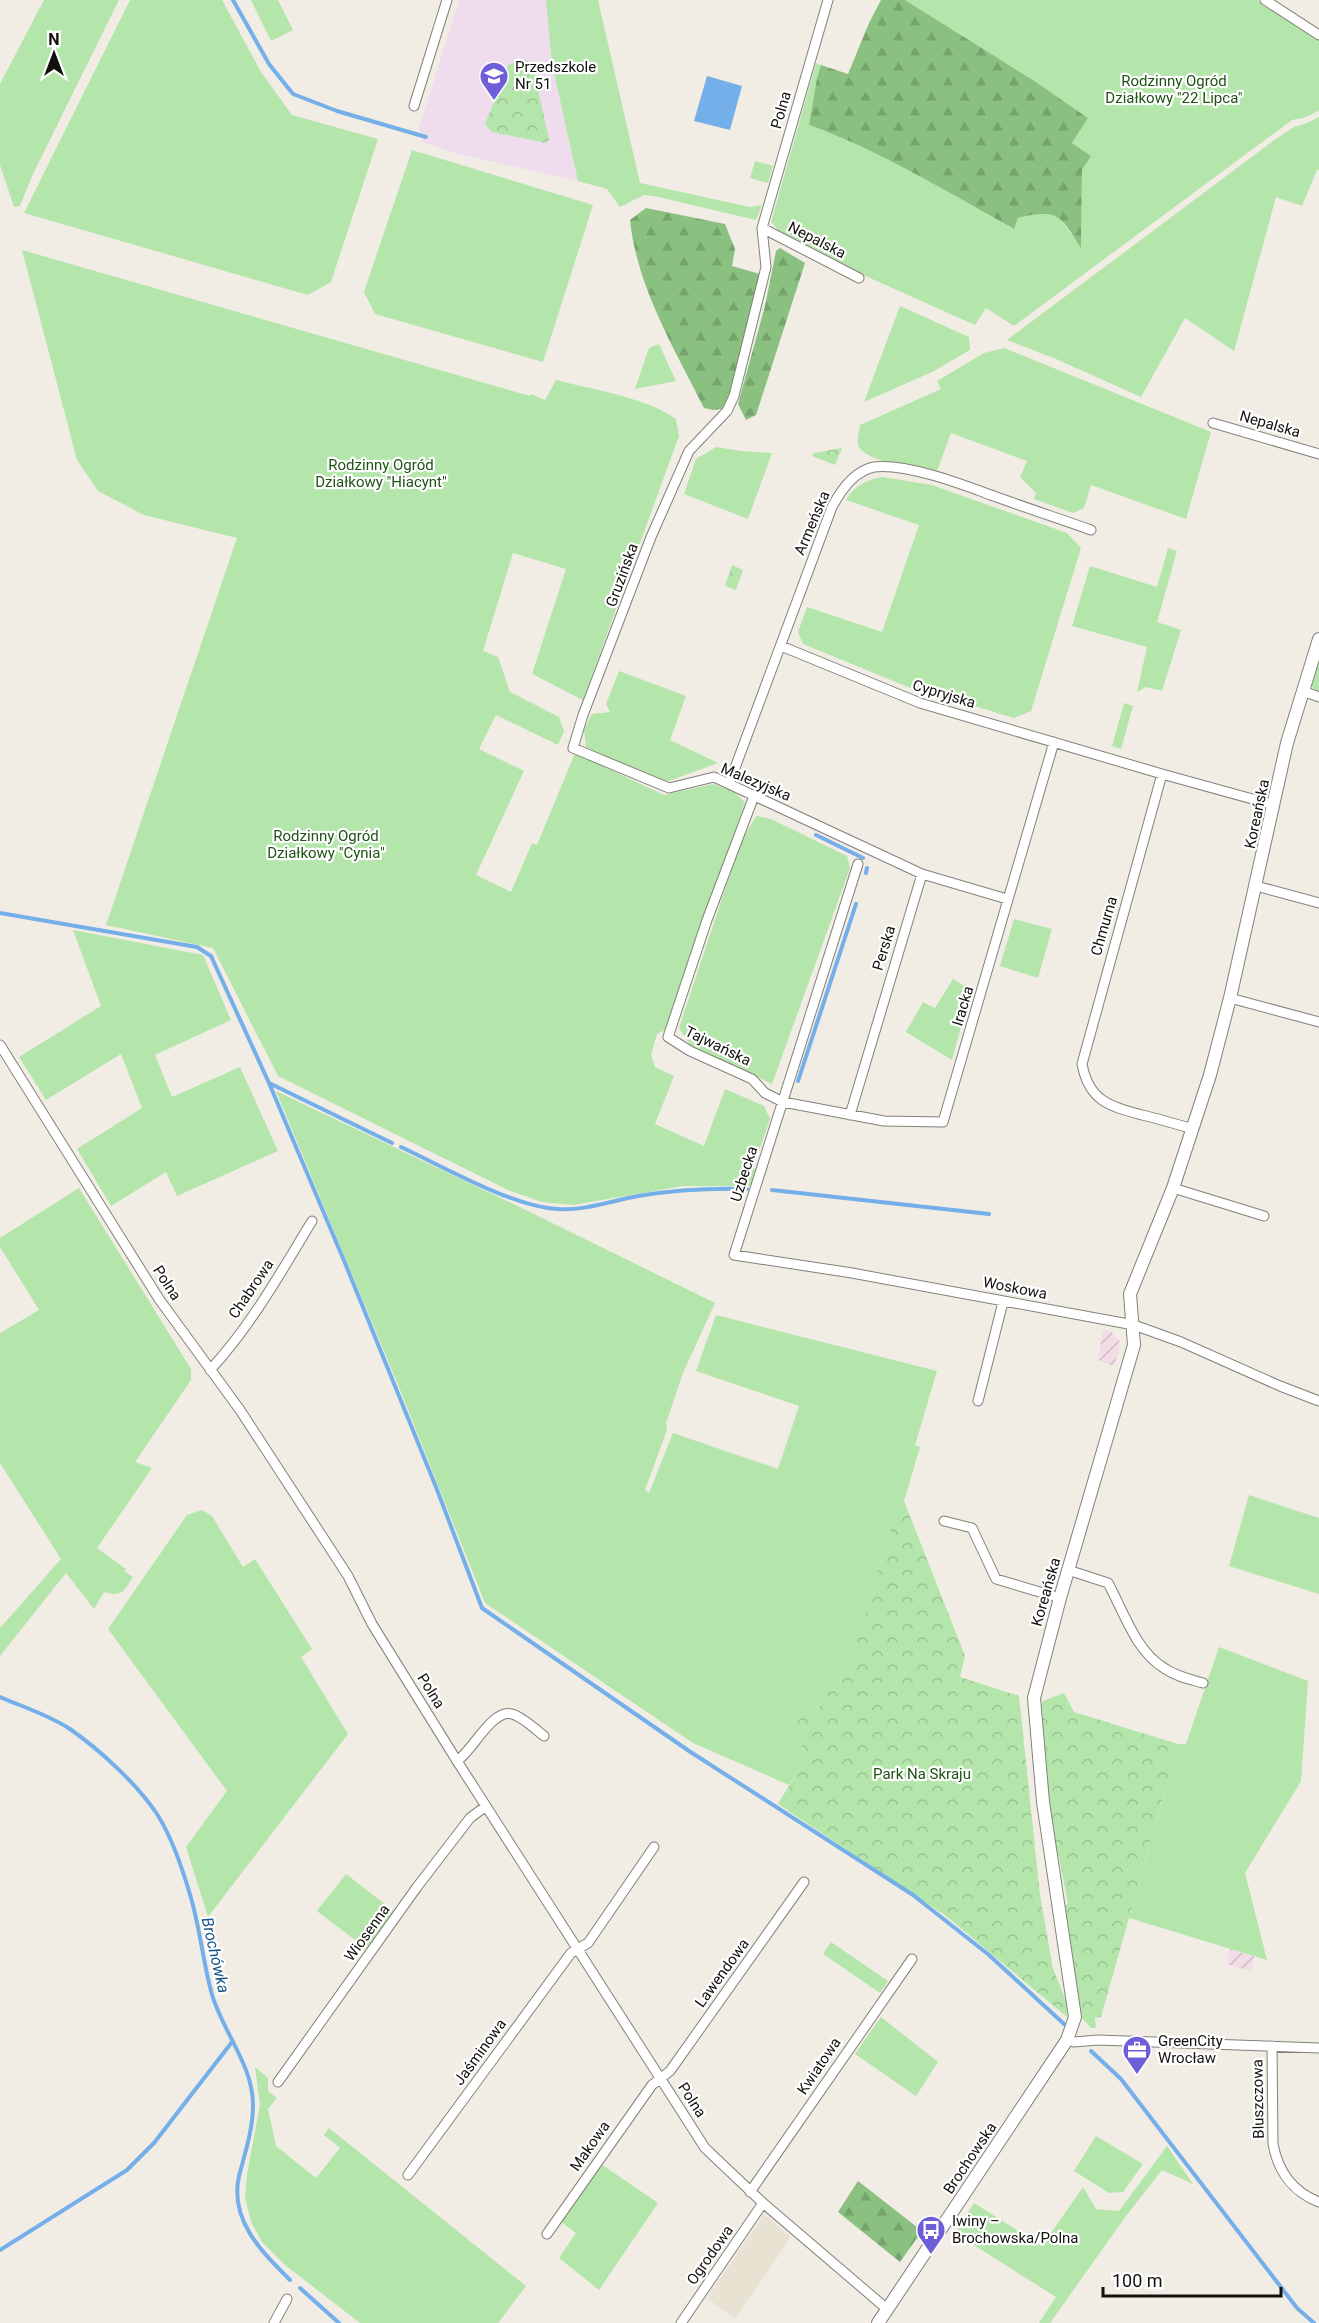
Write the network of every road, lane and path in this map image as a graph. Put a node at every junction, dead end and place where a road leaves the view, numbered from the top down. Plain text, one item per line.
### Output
1 (447, 0) edge
2 (828, 0) edge
3 (1265, 0) edge
4 (1319, 35) edge
5 (414, 106) dead end
6 (762, 228) junction
7 (859, 278) dead end
8 (1213, 423) dead end
9 (1319, 454) edge
10 (1091, 530) dead end
11 (1319, 639) edge
12 (781, 646) junction
13 (1303, 692) junction
14 (1319, 696) edge
15 (1054, 742) junction
16 (573, 748) joint
17 (1162, 774) junction
18 (729, 784) junction
19 (754, 796) junction
20 (1274, 805) junction
21 (858, 864) dead end
22 (922, 874) junction
23 (1256, 886) junction
24 (1007, 900) junction
25 (1319, 903) edge
26 (1230, 998) junction
27 (1319, 1022) edge
28 (0, 1045) edge
29 (783, 1102) junction
30 (850, 1115) junction
31 (1193, 1128) junction
32 (1173, 1188) junction
33 (1264, 1216) dead end
34 (312, 1221) dead end
35 (734, 1255) joint
36 (1003, 1302) junction
37 (1134, 1325) junction
38 (210, 1370) junction
39 (978, 1401) dead end
40 (1319, 1401) edge
41 (944, 1521) dead end
42 (1068, 1570) junction
43 (1060, 1598) junction
44 (1203, 1683) dead end
45 (544, 1736) dead end
46 (457, 1761) junction
47 (486, 1806) junction
48 (654, 1847) dead end
49 (804, 1882) dead end
50 (579, 1949) junction
51 (912, 1959) dead end
52 (1075, 2017) joint
53 (1067, 2040) junction
54 (1272, 2046) junction
55 (1319, 2048) edge
56 (660, 2079) junction
57 (278, 2082) dead end
58 (408, 2175) dead end
59 (750, 2192) junction
60 (1319, 2202) edge
61 (763, 2203) junction
62 (547, 2234) dead end
63 (287, 2299) dead end
64 (887, 2309) junction
65 (274, 2323) edge
66 (681, 2323) edge
67 (878, 2323) edge

1 - 5 street
2 - 6 street, Polna
3 - 4 street
6 - 7 street, Nepalska
6 - 16 street, Gruzińska
8 - 9 street, Nepalska
10 - 12 street, Armeńska
11 - 13 street, Koreańska
12 - 15 street, Cypryjska
12 - 18 street, Armeńska
13 - 14 street
13 - 20 street, Koreańska
15 - 17 street, Cypryjska
15 - 24 street, Iracka
16 - 18 street, Malezyjska
17 - 20 street
17 - 31 street, Chmurna
18 - 19 street, Malezyjska
19 - 22 street, Malezyjska
19 - 29 street, Tajwańska
20 - 23 street, Koreańska
21 - 29 street, Uzbecka
22 - 24 street
22 - 30 street, Perska
23 - 25 street
23 - 26 street, Koreańska
24 - 30 street, Iracka
26 - 27 street
26 - 31 street, Koreańska
28 - 38 street, Polna
29 - 30 street, Iracka
29 - 35 street, Uzbecka
31 - 32 street, Koreańska
32 - 33 street
32 - 37 street, Koreańska
34 - 38 street, Chabrowa
35 - 36 street, Woskowa
36 - 37 street, Woskowa
36 - 39 street
37 - 40 street, Woskowa
37 - 42 street, Koreańska
38 - 46 street, Polna
41 - 43 street
42 - 43 street, Koreańska
42 - 44 street
43 - 52 street, Koreańska
45 - 46 street
46 - 47 street, Polna
47 - 50 street, Polna
47 - 57 street, Wiosenna
48 - 50 street, Jaśminowa
49 - 56 street, Lawendowa
50 - 56 street, Polna
50 - 58 street, Jaśminowa
51 - 59 street, Kwiatowa
52 - 53 street, Brochowska
53 - 54 street
53 - 64 street, Brochowska
54 - 55 street
54 - 60 street, Bluszczowa
56 - 59 street, Polna
56 - 62 street, Makowa
59 - 61 street, Polna
61 - 64 street, Polna
61 - 66 street, Ogrodowa
63 - 65 street
64 - 67 street, Brochowska

